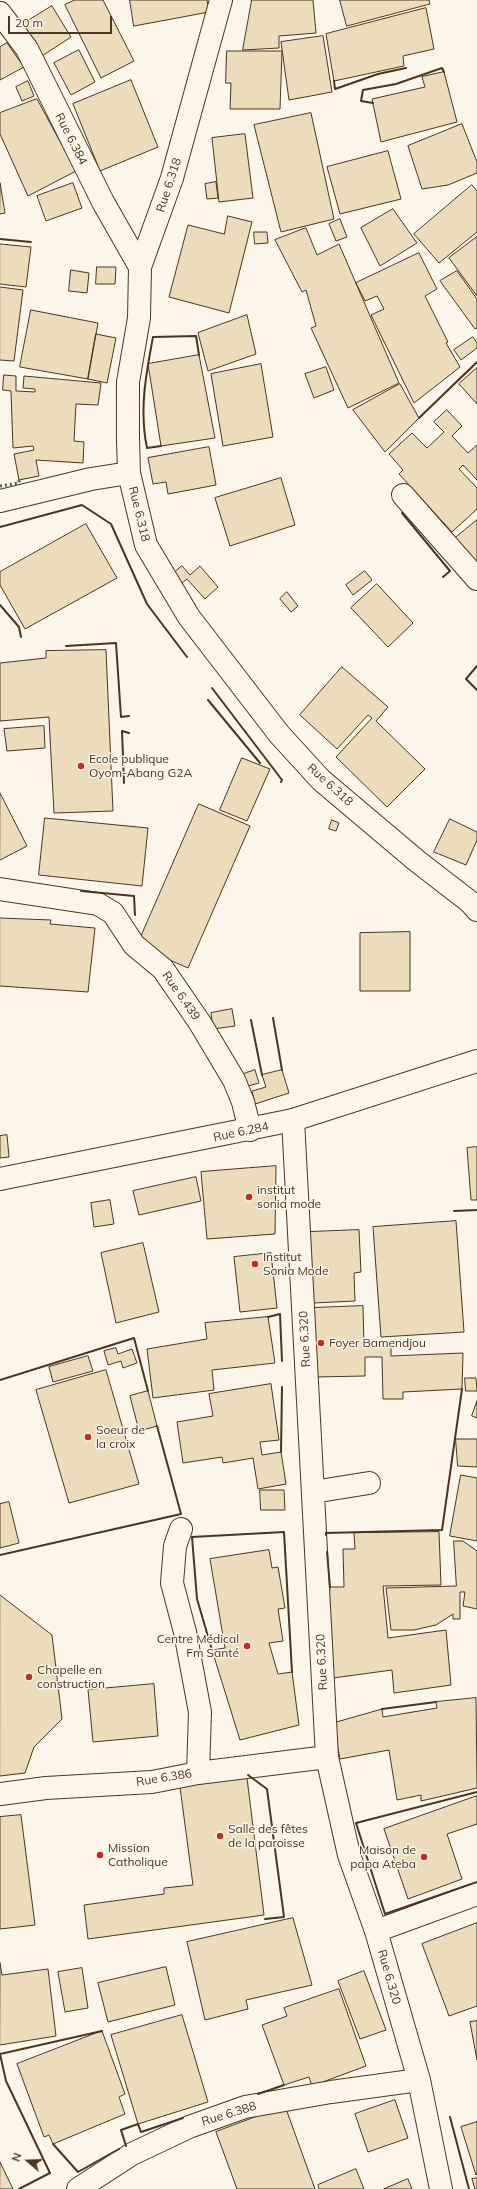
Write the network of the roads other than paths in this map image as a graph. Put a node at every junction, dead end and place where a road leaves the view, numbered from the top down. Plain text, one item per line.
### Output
1 (222, 0) edge
2 (0, 13) edge
3 (140, 268) junction
4 (129, 473) junction
5 (403, 495) dead end
6 (0, 501) edge
7 (477, 579) edge
8 (0, 889) edge
9 (475, 899) edge
10 (477, 1061) edge
11 (293, 1120) junction
12 (250, 1130) junction
13 (0, 1179) edge
14 (369, 1483) dead end
15 (313, 1492) junction
16 (181, 1529) dead end
17 (327, 1756) junction
18 (198, 1773) junction
19 (0, 1794) edge
20 (477, 1894) edge
21 (376, 1931) junction
22 (419, 2080) junction
23 (78, 2189) edge
24 (441, 2189) edge

1 - 3 street, Rue 6.318
2 - 3 street, Rue 6.384
3 - 4 street, Rue 6.318
4 - 6 street
4 - 9 street, Rue 6.318
5 - 7 street
8 - 12 street, Rue 6.439
10 - 11 street, Rue 6.284
11 - 12 street, Rue 6.284
11 - 15 street, Rue 6.320
12 - 13 street, Rue 6.284
14 - 15 street
15 - 17 street, Rue 6.320
16 - 18 street
17 - 18 street, Rue 6.386
17 - 21 street, Rue 6.320
18 - 19 street, Rue 6.386
20 - 21 street
21 - 22 street, Rue 6.320
22 - 23 street, Rue 6.388
22 - 24 street, Rue 6.320

